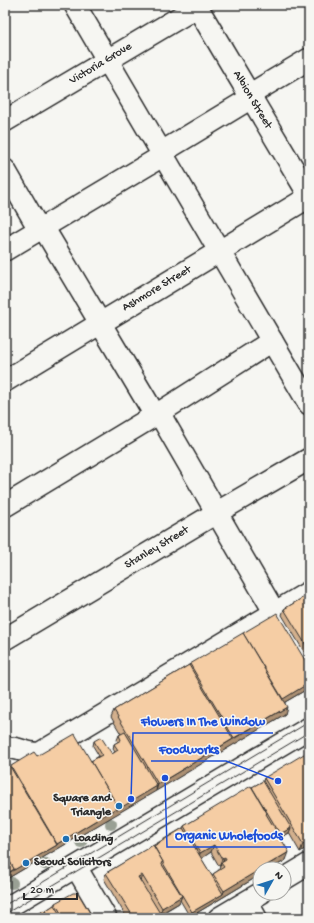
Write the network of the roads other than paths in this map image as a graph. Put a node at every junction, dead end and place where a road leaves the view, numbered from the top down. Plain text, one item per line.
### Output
1 (76, 5) edge
2 (196, 6) edge
3 (309, 59) edge
4 (108, 60) junction
5 (250, 96) junction
6 (5, 121) edge
7 (163, 153) junction
8 (5, 170) edge
9 (309, 196) edge
10 (41, 228) junction
11 (5, 250) edge
12 (220, 252) junction
13 (101, 323) junction
14 (272, 340) junction
15 (5, 381) edge
16 (309, 404) edge
17 (157, 414) junction
18 (309, 459) edge
19 (5, 506) edge
20 (216, 512) junction
21 (309, 592) edge
22 (274, 612) junction
23 (5, 639) edge
24 (309, 672) edge
25 (309, 728) edge
26 (5, 748) edge
27 (309, 864) edge
28 (76, 867) junction
29 (292, 874) edge
30 (255, 904) edge
31 (5, 909) edge
32 (106, 918) edge
33 (219, 918) edge

1 - 4 street
2 - 4 street, Victoria Grove
2 - 5 street, Albion Street
3 - 5 street
4 - 6 street, Victoria Grove
4 - 7 street
5 - 7 street
5 - 9 street, Albion Street
7 - 10 street
7 - 12 street
8 - 10 street
9 - 12 street, Ashmore Street
10 - 11 street
10 - 13 street
12 - 13 street, Ashmore Street
12 - 14 street
13 - 15 street, Ashmore Street
13 - 17 street
14 - 16 street
14 - 17 street
17 - 19 street
17 - 20 street
18 - 20 street, Stanley Street
20 - 22 street
20 - 23 street, Stanley Street
21 - 22 street
22 - 24 street
22 - 26 street
25 - 28 street
27 - 29 street
28 - 31 street
28 - 32 street
30 - 33 street

